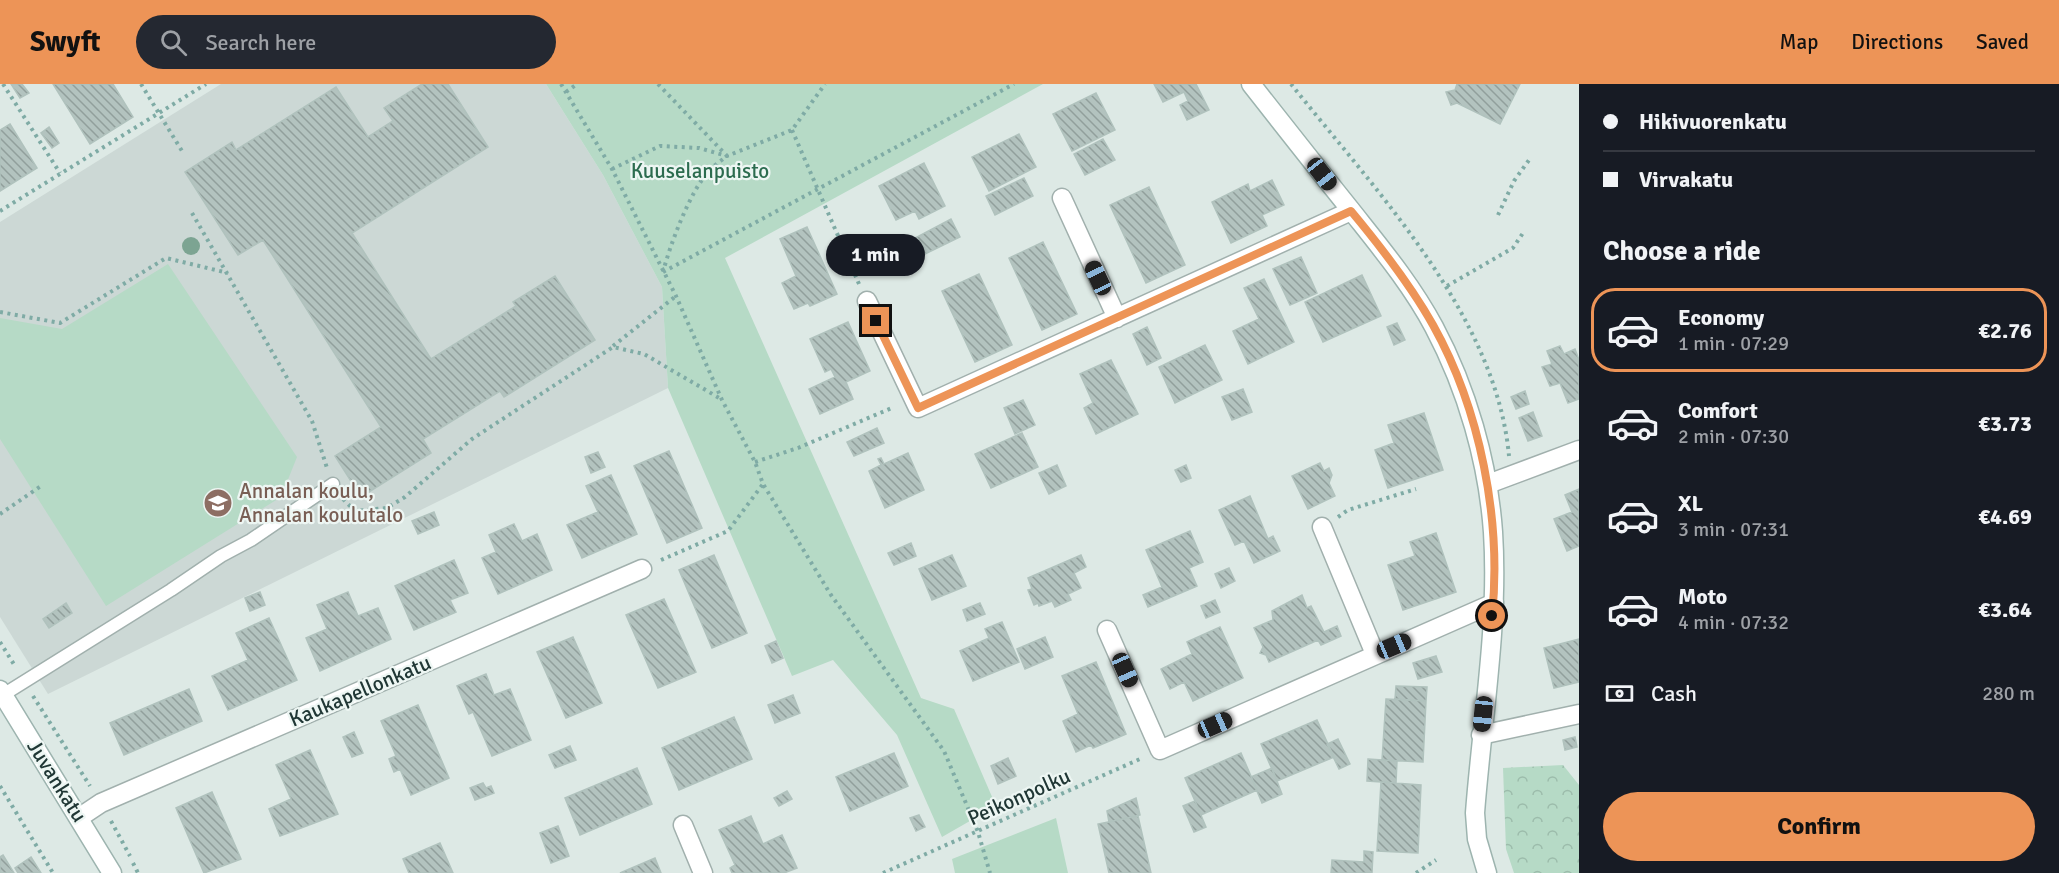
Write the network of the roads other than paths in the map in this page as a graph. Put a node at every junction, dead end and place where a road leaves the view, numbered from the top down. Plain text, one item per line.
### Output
1 (1251, 84) edge
2 (1062, 198) dead end
3 (1351, 211) junction
4 (867, 301) road end
5 (1117, 318) junction
6 (1579, 450) edge
7 (333, 484) road end
8 (1488, 484) junction
9 (1322, 527) road end
10 (642, 568) road end
11 (1494, 603) junction
12 (1107, 630) dead end
13 (1375, 654) junction
14 (2, 692) edge
15 (1579, 714) edge
16 (1481, 735) junction
17 (80, 817) junction
18 (683, 825) dead end
19 (112, 873) edge
20 (703, 873) edge
21 (1487, 873) edge

1 - 3 street
2 - 5 street
3 - 5 street
3 - 8 street
4 - 5 street
6 - 8 street
7 - 14 lane
8 - 11 street
9 - 13 street
10 - 17 street, Kaukapellonkatu
11 - 13 street
11 - 16 street
12 - 13 street
14 - 17 street, Juvankatu
15 - 16 street
16 - 21 street
17 - 19 street, Juvankatu
18 - 20 street

